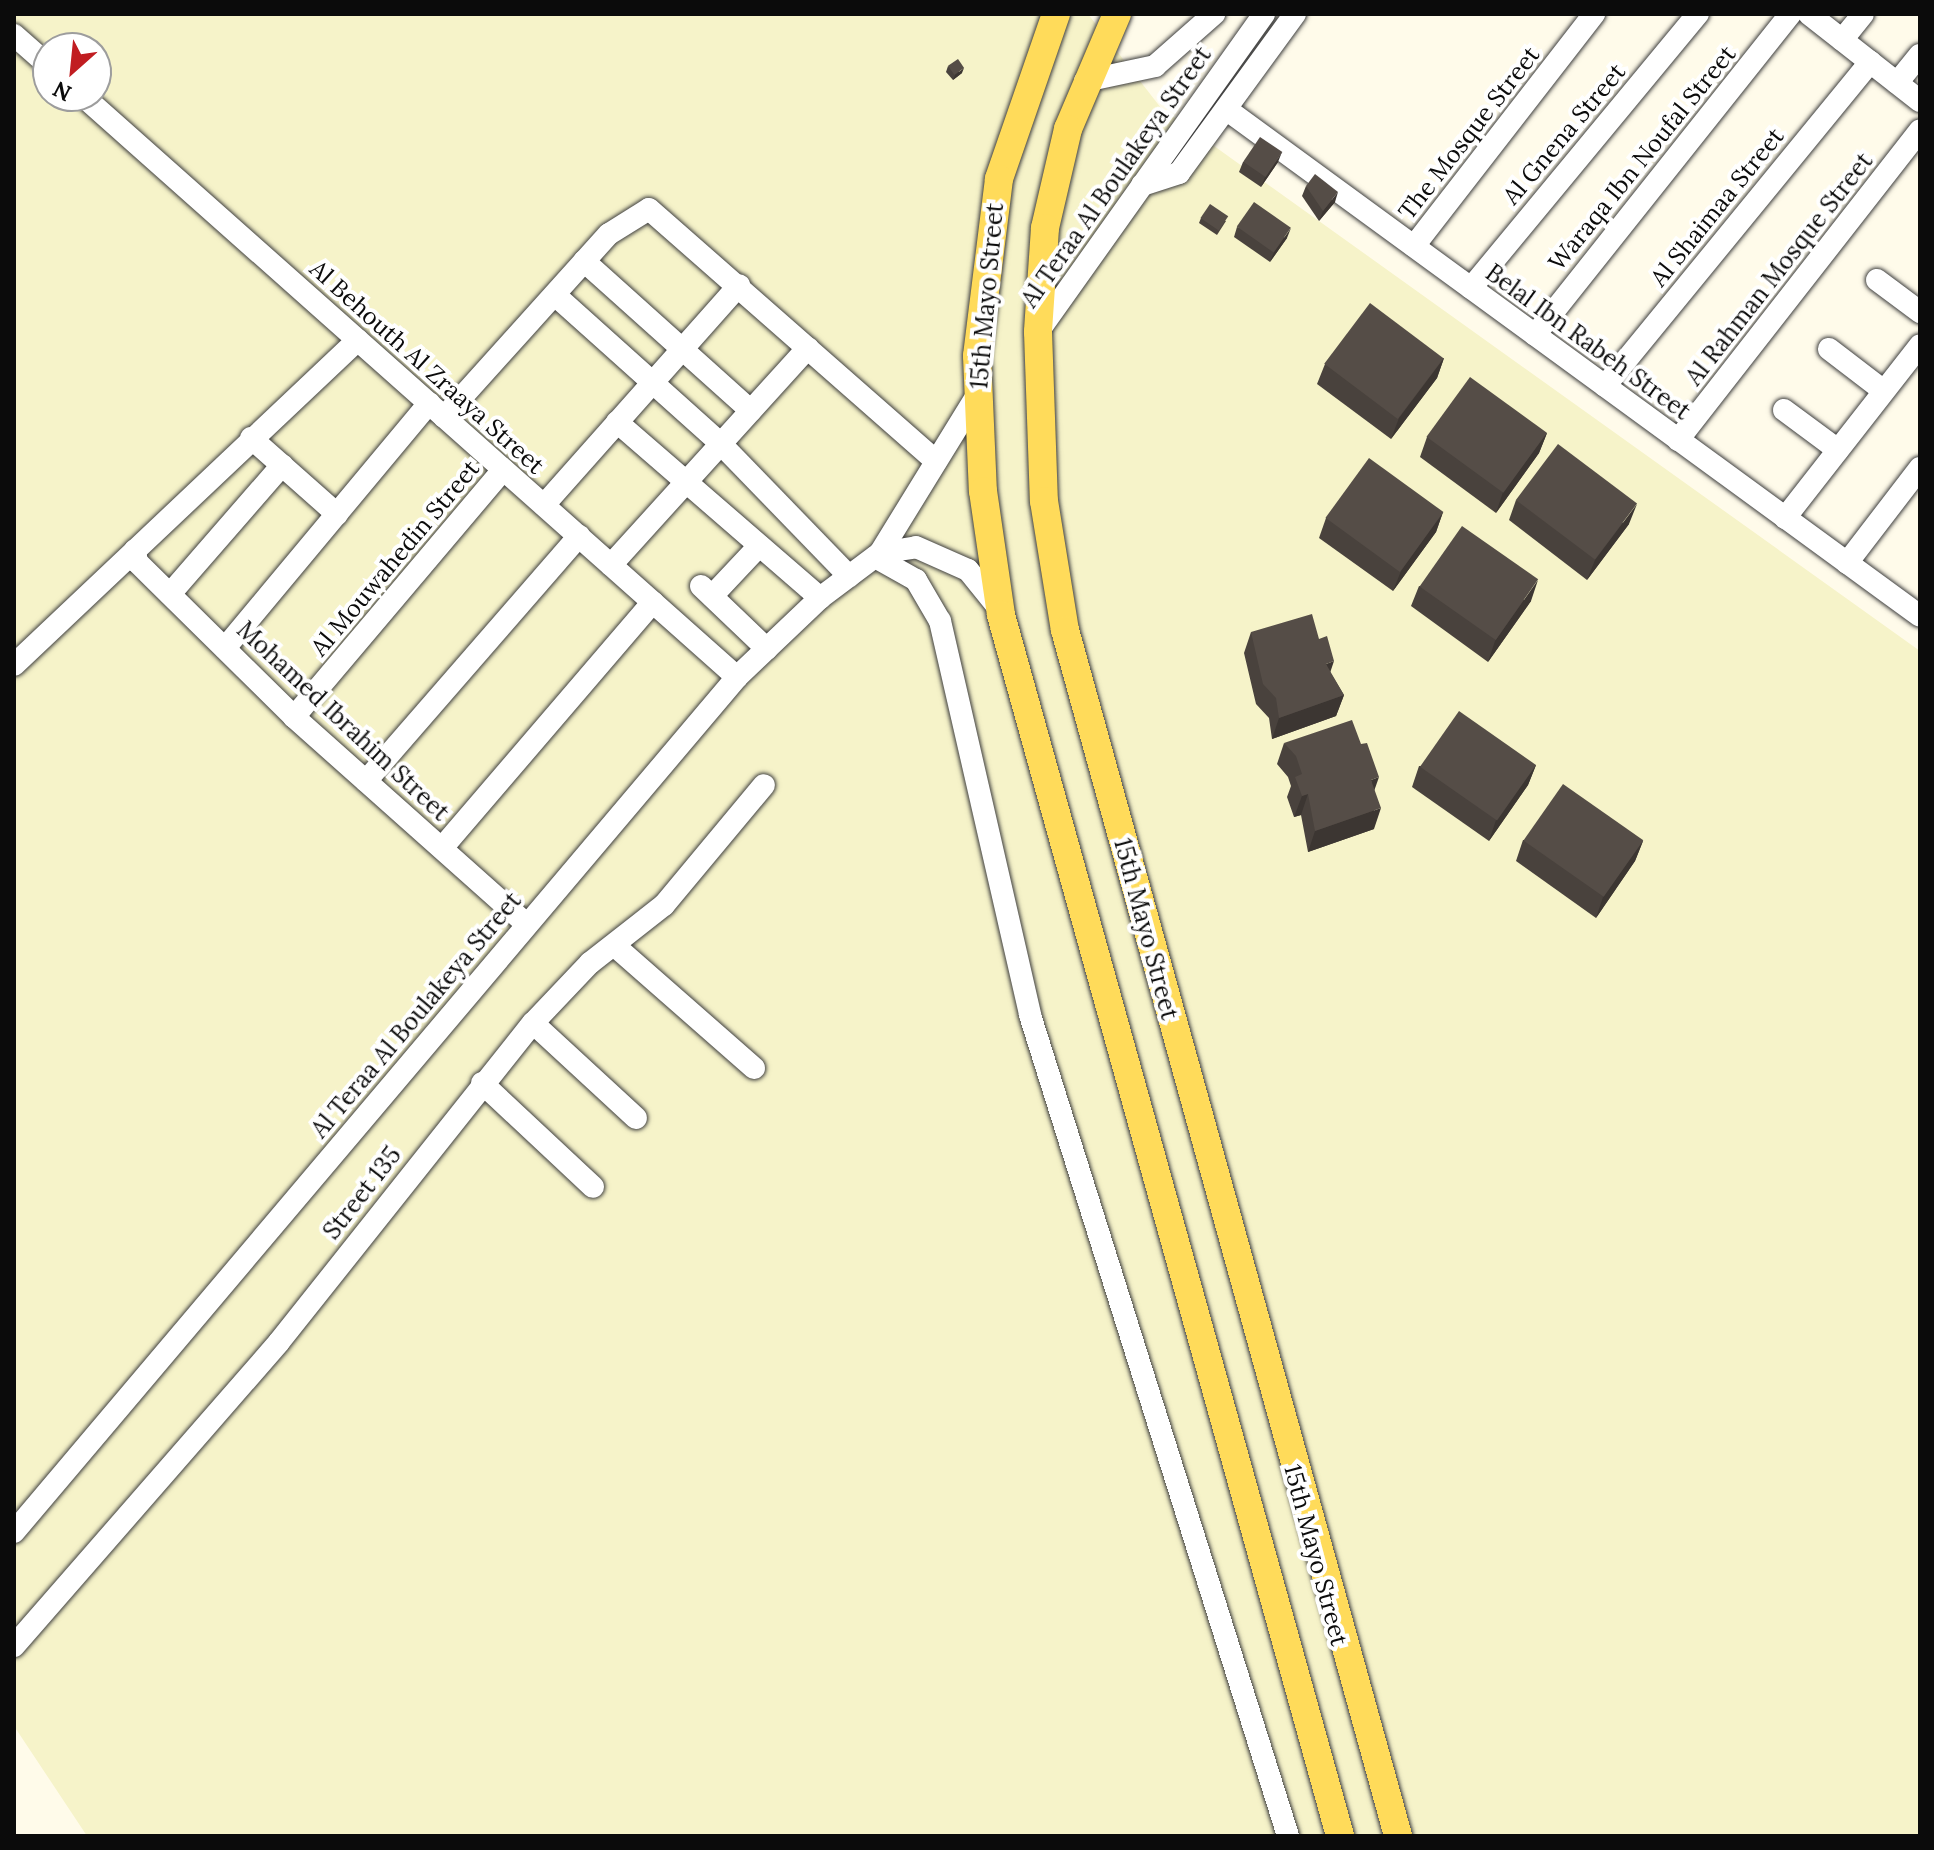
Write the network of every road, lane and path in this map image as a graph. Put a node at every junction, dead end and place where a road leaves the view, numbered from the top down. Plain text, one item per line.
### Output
1 (1056, 14) edge
2 (1117, 14) edge
3 (1214, 14) edge
4 (1264, 14) edge
5 (1295, 14) edge
6 (1594, 14) edge
7 (1698, 14) edge
8 (1790, 14) edge
9 (1809, 14) edge
10 (1863, 14) edge
11 (14, 35) edge
12 (1842, 40) junction
13 (32, 51) edge
14 (1920, 55) edge
15 (1870, 62) junction
16 (1085, 81) junction
17 (1897, 83) junction
18 (1920, 101) edge
19 (1226, 109) junction
20 (101, 112) edge
21 (1920, 130) edge
22 (1142, 185) junction
23 (1414, 246) junction
24 (584, 261) junction
25 (1877, 280) dead end
26 (739, 285) junction
27 (1471, 288) junction
28 (555, 295) junction
29 (1920, 312) edge
30 (1038, 332) junction
31 (1535, 335) junction
32 (358, 340) junction
33 (1920, 345) edge
34 (808, 348) junction
35 (682, 349) junction
36 (1829, 349) dead end
37 (653, 382) junction
38 (1605, 386) junction
39 (1884, 391) junction
40 (978, 394) junction
41 (436, 410) junction
42 (1784, 410) dead end
43 (751, 411) junction
44 (617, 422) junction
45 (251, 438) junction
46 (1678, 440) junction
47 (721, 444) junction
48 (1838, 450) junction
49 (936, 461) junction
50 (282, 465) junction
51 (1920, 468) edge
52 (503, 470) junction
53 (686, 482) junction
54 (544, 505) junction
55 (337, 514) junction
56 (1785, 518) junction
57 (579, 536) junction
58 (759, 546) junction
59 (135, 550) junction
60 (877, 555) junction
61 (1847, 563) junction
62 (611, 565) junction
63 (849, 576) junction
64 (170, 594) junction
65 (820, 598) junction
66 (653, 602) junction
67 (1917, 608) edge
68 (1001, 615) junction
69 (225, 648) junction
70 (767, 649) junction
71 (14, 665) edge
72 (737, 677) junction
73 (294, 717) junction
74 (366, 781) junction
75 (764, 785) dead end
76 (442, 848) junction
77 (526, 924) junction
78 (615, 946) junction
79 (533, 1023) junction
80 (754, 1068) dead end
81 (482, 1083) junction
82 (636, 1118) dead end
83 (593, 1187) dead end
84 (14, 1532) edge
85 (14, 1646) edge
86 (1288, 1836) edge
87 (1340, 1836) edge
88 (1398, 1836) edge

1 - 40 main road, 15th Mayo Street
2 - 16 main road, 15th Mayo Street
3 - 16 street, Al Teraa Al Boulakeya Street
4 - 22 street, Al Teraa Al Boulakeya Street
5 - 19 street
6 - 23 street, The Mosque Street
7 - 27 street, Al Gnena Street
8 - 31 street, Waraqa Ibn Noufal Street
9 - 12 street
10 - 12 street
11 - 13 street
12 - 15 street
14 - 17 street
15 - 17 street
15 - 38 street, Al Shaimaa Street
16 - 30 main road, 15th Mayo Street
17 - 18 street
19 - 22 street
19 - 23 street, Belal Ibn Rabeh Street
20 - 32 street, Al Behouth Al Zraaya Street
21 - 46 street, Al Rahman Mosque Street
22 - 30 street, Al Teraa Al Boulakeya Street
23 - 27 street, Belal Ibn Rabeh Street
24 - 26 street
24 - 28 street
24 - 35 street
25 - 29 street
26 - 34 street
26 - 35 street
27 - 31 street, Belal Ibn Rabeh Street
28 - 37 street
28 - 41 street
30 - 88 main road, 15th Mayo Street
31 - 38 street, Belal Ibn Rabeh Street
32 - 41 street, Al Behouth Al Zraaya Street
32 - 45 street
33 - 39 street
34 - 43 street
34 - 49 street
35 - 37 street
35 - 43 street
36 - 39 street
37 - 44 street
37 - 47 street
38 - 46 street, Belal Ibn Rabeh Street
39 - 48 street
40 - 49 street, Al Teraa Al Boulakeya Street
40 - 68 main road, 15th Mayo Street
41 - 52 street, Al Behouth Al Zraaya Street
41 - 55 street
42 - 48 street
43 - 47 street
44 - 53 street
44 - 54 street
45 - 50 street
45 - 59 street
46 - 56 street, Belal Ibn Rabeh Street
47 - 53 street
47 - 63 street
48 - 56 street
49 - 60 street, Al Teraa Al Boulakeya Street
50 - 55 street
50 - 64 street
51 - 61 street
52 - 54 street, Al Behouth Al Zraaya Street
52 - 73 street, Al Mouwahedin Street
53 - 58 street
53 - 62 street
54 - 57 street, Al Behouth Al Zraaya Street
55 - 69 street
56 - 61 street, Belal Ibn Rabeh Street
57 - 62 street, Al Behouth Al Zraaya Street
57 - 74 street
58 - 65 street
58 - 70 street
59 - 64 street, Mohamed Ibrahim Street
59 - 71 street
60 - 63 street, Al Teraa Al Boulakeya Street
60 - 68 street, Al Teraa Al Boulakeya Street
60 - 86 street
61 - 67 street, Belal Ibn Rabeh Street
62 - 66 street, Al Behouth Al Zraaya Street
63 - 65 street, Al Teraa Al Boulakeya Street
64 - 69 street, Mohamed Ibrahim Street
65 - 70 street, Al Teraa Al Boulakeya Street
66 - 72 street, Al Behouth Al Zraaya Street
66 - 76 street
68 - 87 main road, 15th Mayo Street
69 - 73 street, Mohamed Ibrahim Street
70 - 72 street, Al Teraa Al Boulakeya Street
72 - 77 street, Al Teraa Al Boulakeya Street
73 - 74 street, Mohamed Ibrahim Street
74 - 76 street, Mohamed Ibrahim Street
75 - 78 street, Street 135
76 - 77 street, Mohamed Ibrahim Street
77 - 84 street, Al Teraa Al Boulakeya Street
78 - 79 street, Street 135
78 - 80 street
79 - 81 street, Street 135
79 - 82 street
81 - 83 street
81 - 85 street, Street 135

